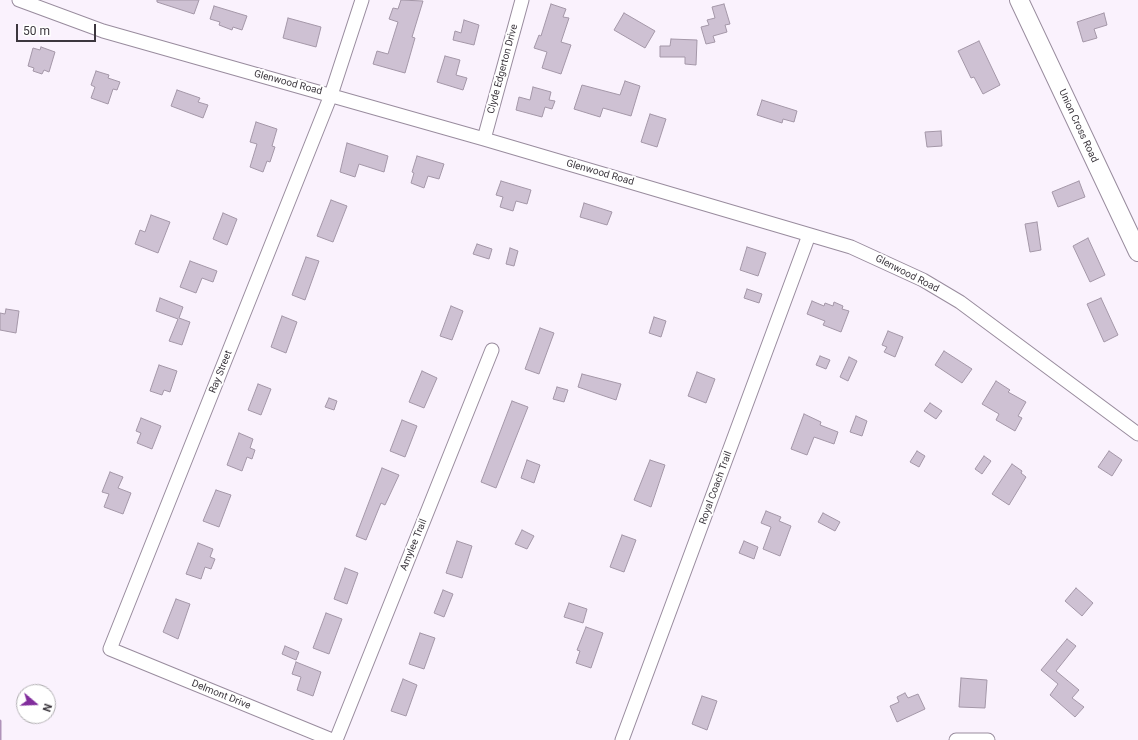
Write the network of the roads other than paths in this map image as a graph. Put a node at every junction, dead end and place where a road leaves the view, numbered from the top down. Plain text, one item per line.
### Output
1 (19, 0) edge
2 (362, 0) edge
3 (522, 0) edge
4 (1019, 0) edge
5 (331, 95) junction
6 (484, 139) junction
7 (809, 235) junction
8 (1137, 245) edge
9 (492, 350) dead end
10 (1138, 434) edge
11 (110, 649) joint
12 (332, 740) edge
13 (336, 740) edge
14 (622, 740) edge
15 (956, 740) edge
16 (988, 740) edge

1 - 5 street, Glenwood Road
2 - 5 street, Ray Street
3 - 6 street, Clyde Edgerton Drive
4 - 8 main road, Union Cross Road
5 - 6 street, Glenwood Road
5 - 11 street, Ray Street
6 - 7 street, Glenwood Road
7 - 10 street, Glenwood Road
7 - 14 street, Royal Coach Trail
9 - 13 street, Amylee Trail
11 - 12 street, Delmont Drive
15 - 16 street

